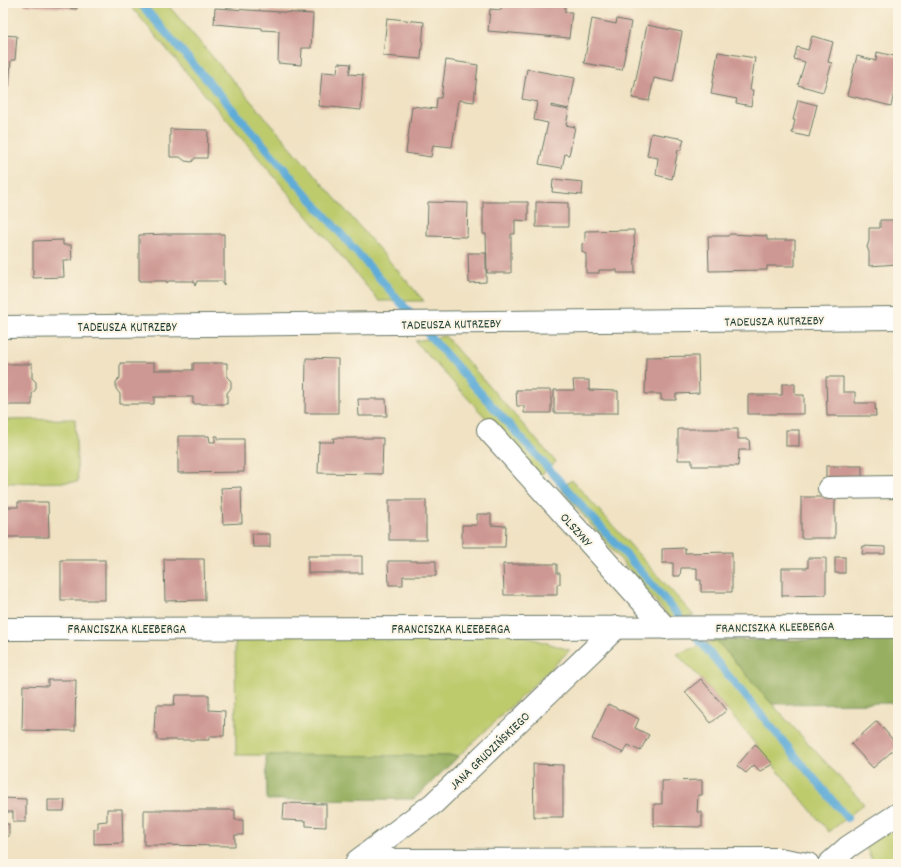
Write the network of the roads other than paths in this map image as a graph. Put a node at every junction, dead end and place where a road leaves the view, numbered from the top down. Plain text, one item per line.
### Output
1 (898, 318) edge
2 (3, 327) edge
3 (488, 430) dead end
4 (898, 487) edge
5 (829, 488) dead end
6 (617, 627) junction
7 (898, 627) edge
8 (666, 628) junction
9 (3, 629) edge
10 (898, 814) edge
11 (356, 862) edge
12 (808, 864) edge
13 (829, 864) edge

1 - 2 street, TADEUSZA KUTRZEBY
3 - 8 street, OLSZYNY
4 - 5 street
6 - 8 street, FRANCISZKA KLEEBERGA
6 - 9 street, FRANCISZKA KLEEBERGA
6 - 11 street, JANA GRUDZIŃSKIEGO
7 - 8 street, FRANCISZKA KLEEBERGA
10 - 13 street
11 - 12 street

